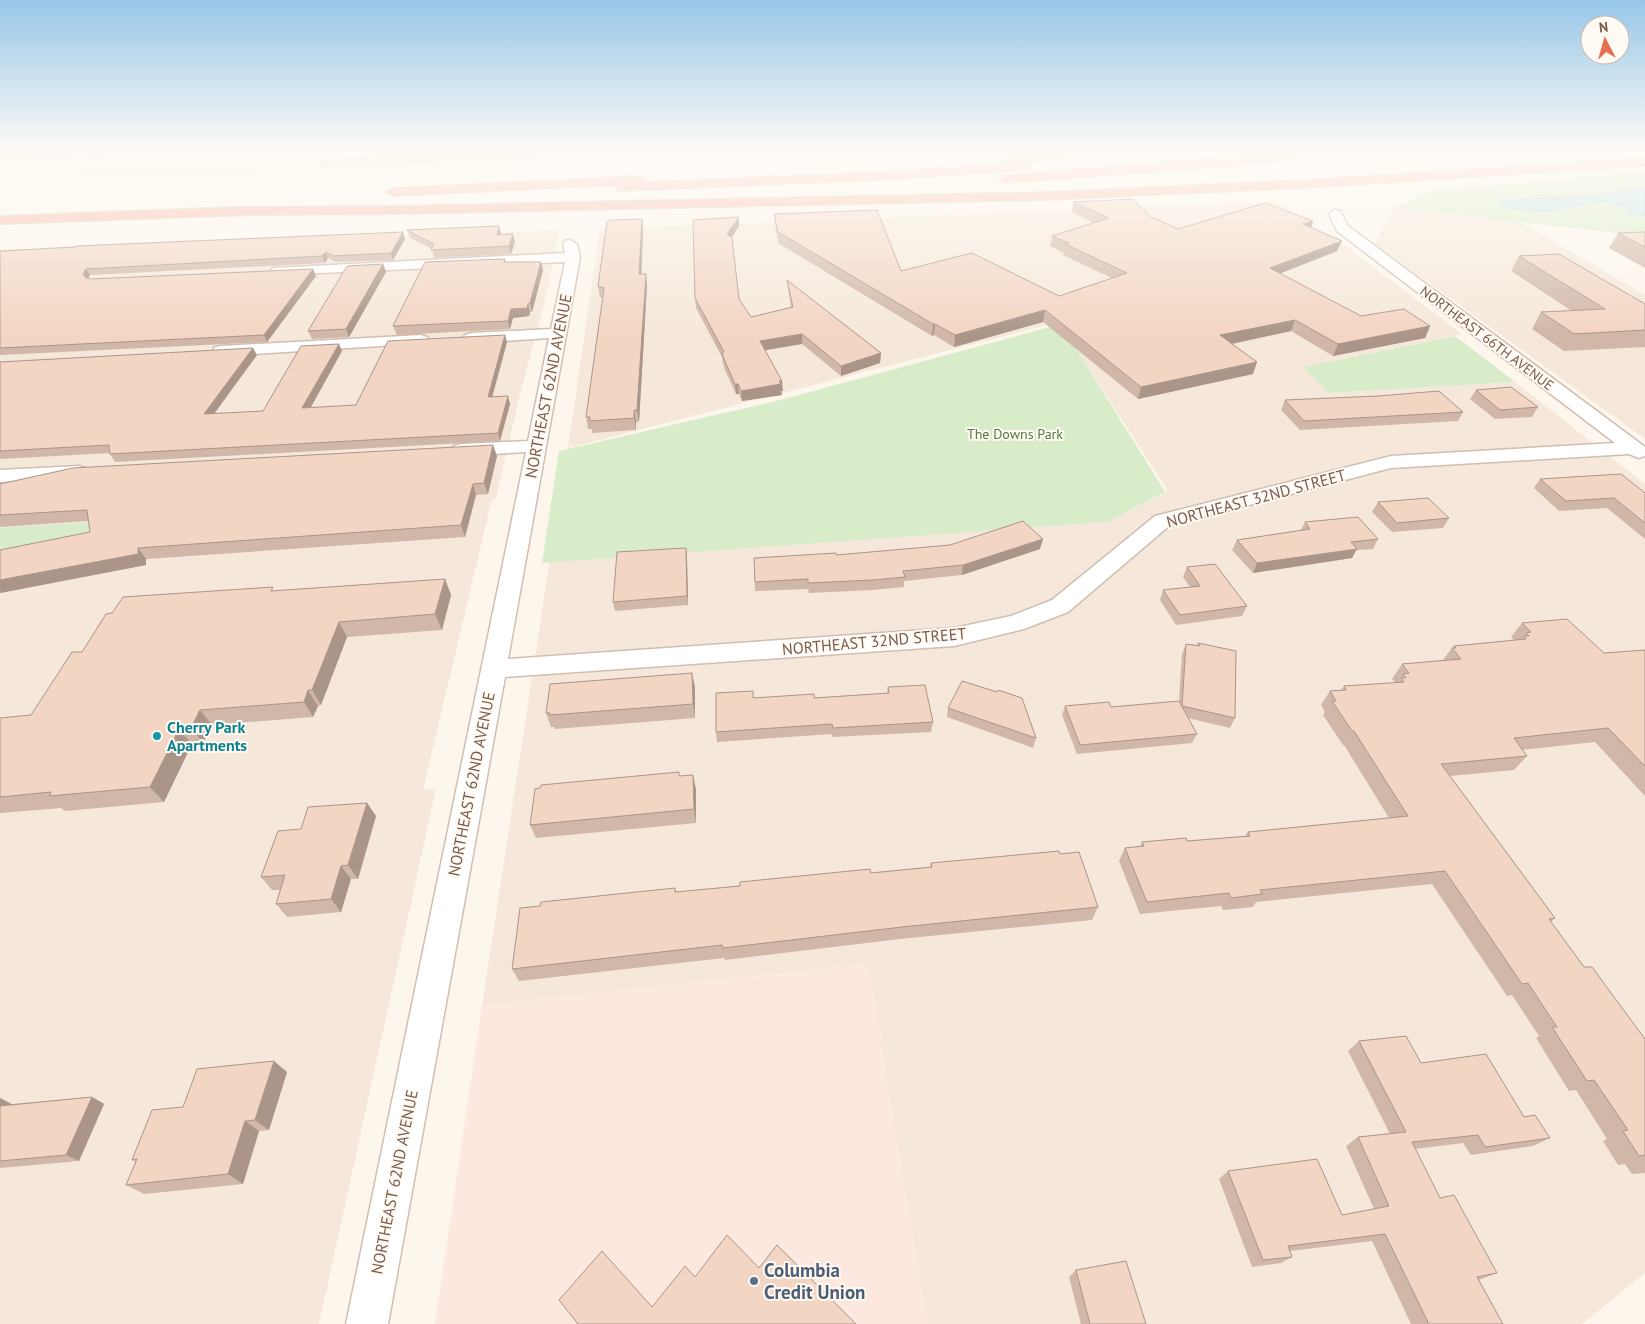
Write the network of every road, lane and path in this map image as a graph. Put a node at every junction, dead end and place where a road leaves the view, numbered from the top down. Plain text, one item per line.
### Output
1 (214, 212) edge
2 (1334, 214) dead end
3 (0, 220) edge
4 (264, 272) edge
5 (558, 333) junction
6 (459, 338) edge
7 (440, 339) edge
8 (201, 352) edge
9 (536, 446) junction
10 (447, 451) edge
11 (1639, 452) edge
12 (99, 471) edge
13 (0, 476) edge
14 (493, 669) junction
15 (367, 1324) edge

1 - 3 highway
2 - 11 street, NORTHEAST 66TH AVENUE
4 - 5 street, NORTHEAST 62ND AVENUE
5 - 6 street
5 - 9 street, NORTHEAST 62ND AVENUE
7 - 8 street
9 - 10 street
9 - 14 street, NORTHEAST 62ND AVENUE
11 - 14 street, NORTHEAST 32ND STREET
12 - 13 street
14 - 15 street, NORTHEAST 62ND AVENUE

